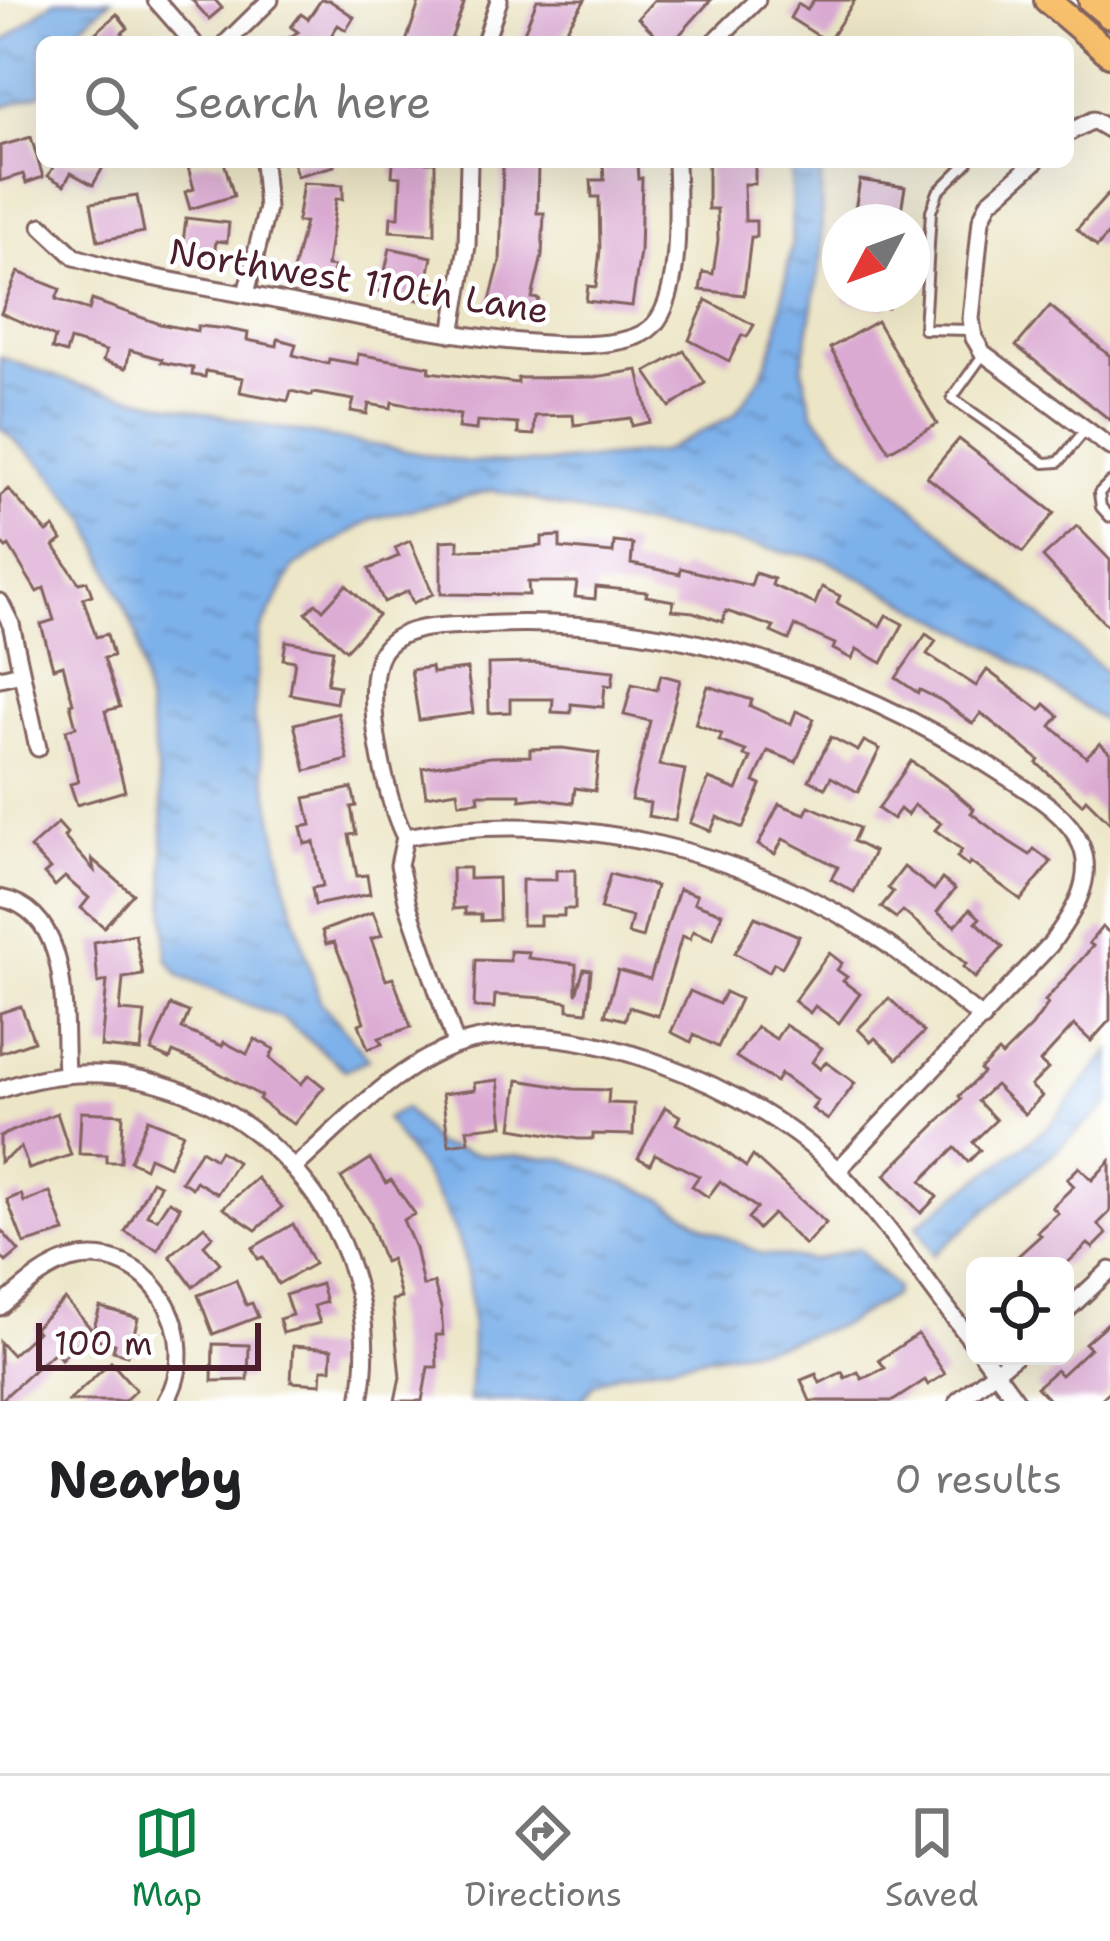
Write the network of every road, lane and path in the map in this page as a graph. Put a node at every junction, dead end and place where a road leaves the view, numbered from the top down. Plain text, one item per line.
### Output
1 (156, 0) edge
2 (269, 0) edge
3 (499, 0) edge
4 (757, 0) edge
5 (1047, 0) edge
6 (1091, 0) edge
7 (1110, 16) edge
8 (189, 36) edge
9 (233, 36) edge
10 (486, 36) edge
11 (720, 36) edge
12 (1110, 54) edge
13 (1074, 126) edge
14 (1110, 130) edge
15 (264, 168) edge
16 (469, 168) edge
17 (676, 168) edge
18 (962, 168) edge
19 (1028, 168) edge
20 (42, 226) dead end
21 (247, 294) junction
22 (973, 330) junction
23 (452, 334) junction
24 (983, 353) junction
25 (1086, 429) junction
26 (1110, 447) edge
27 (1110, 482) edge
28 (1110, 517) edge
29 (0, 602) edge
30 (21, 673) junction
31 (0, 678) edge
32 (38, 748) dead end
33 (405, 838) junction
34 (0, 898) edge
35 (983, 1019) junction
36 (456, 1045) junction
37 (66, 1072) junction
38 (0, 1090) edge
39 (295, 1167) junction
40 (838, 1170) junction
41 (1110, 1270) edge
42 (1074, 1304) edge
43 (0, 1307) edge
44 (966, 1334) edge
45 (991, 1365) edge
46 (1005, 1365) edge
47 (997, 1372) junction
48 (166, 1401) edge
49 (360, 1401) edge
50 (958, 1401) edge
51 (1017, 1401) edge

1 - 8 street
2 - 9 street
3 - 10 street
4 - 11 street
5 - 12 main road
6 - 7 main road
13 - 14 street
15 - 21 street
16 - 23 street
17 - 23 street, Northwest 110th Lane
18 - 22 lane
19 - 22 street
20 - 21 street, Northwest 110th Lane
21 - 23 street, Northwest 110th Lane
22 - 24 street
24 - 25 street
24 - 25 lane
25 - 26 street
27 - 28 lane
29 - 30 street
30 - 31 street
30 - 32 street
33 - 35 street
33 - 35 street
33 - 36 street
34 - 37 street
35 - 40 street
36 - 39 street
36 - 40 street
37 - 38 street
37 - 39 street
39 - 49 street
40 - 44 street
41 - 42 street
43 - 48 street
45 - 47 street
46 - 47 street
47 - 50 street
47 - 51 street

